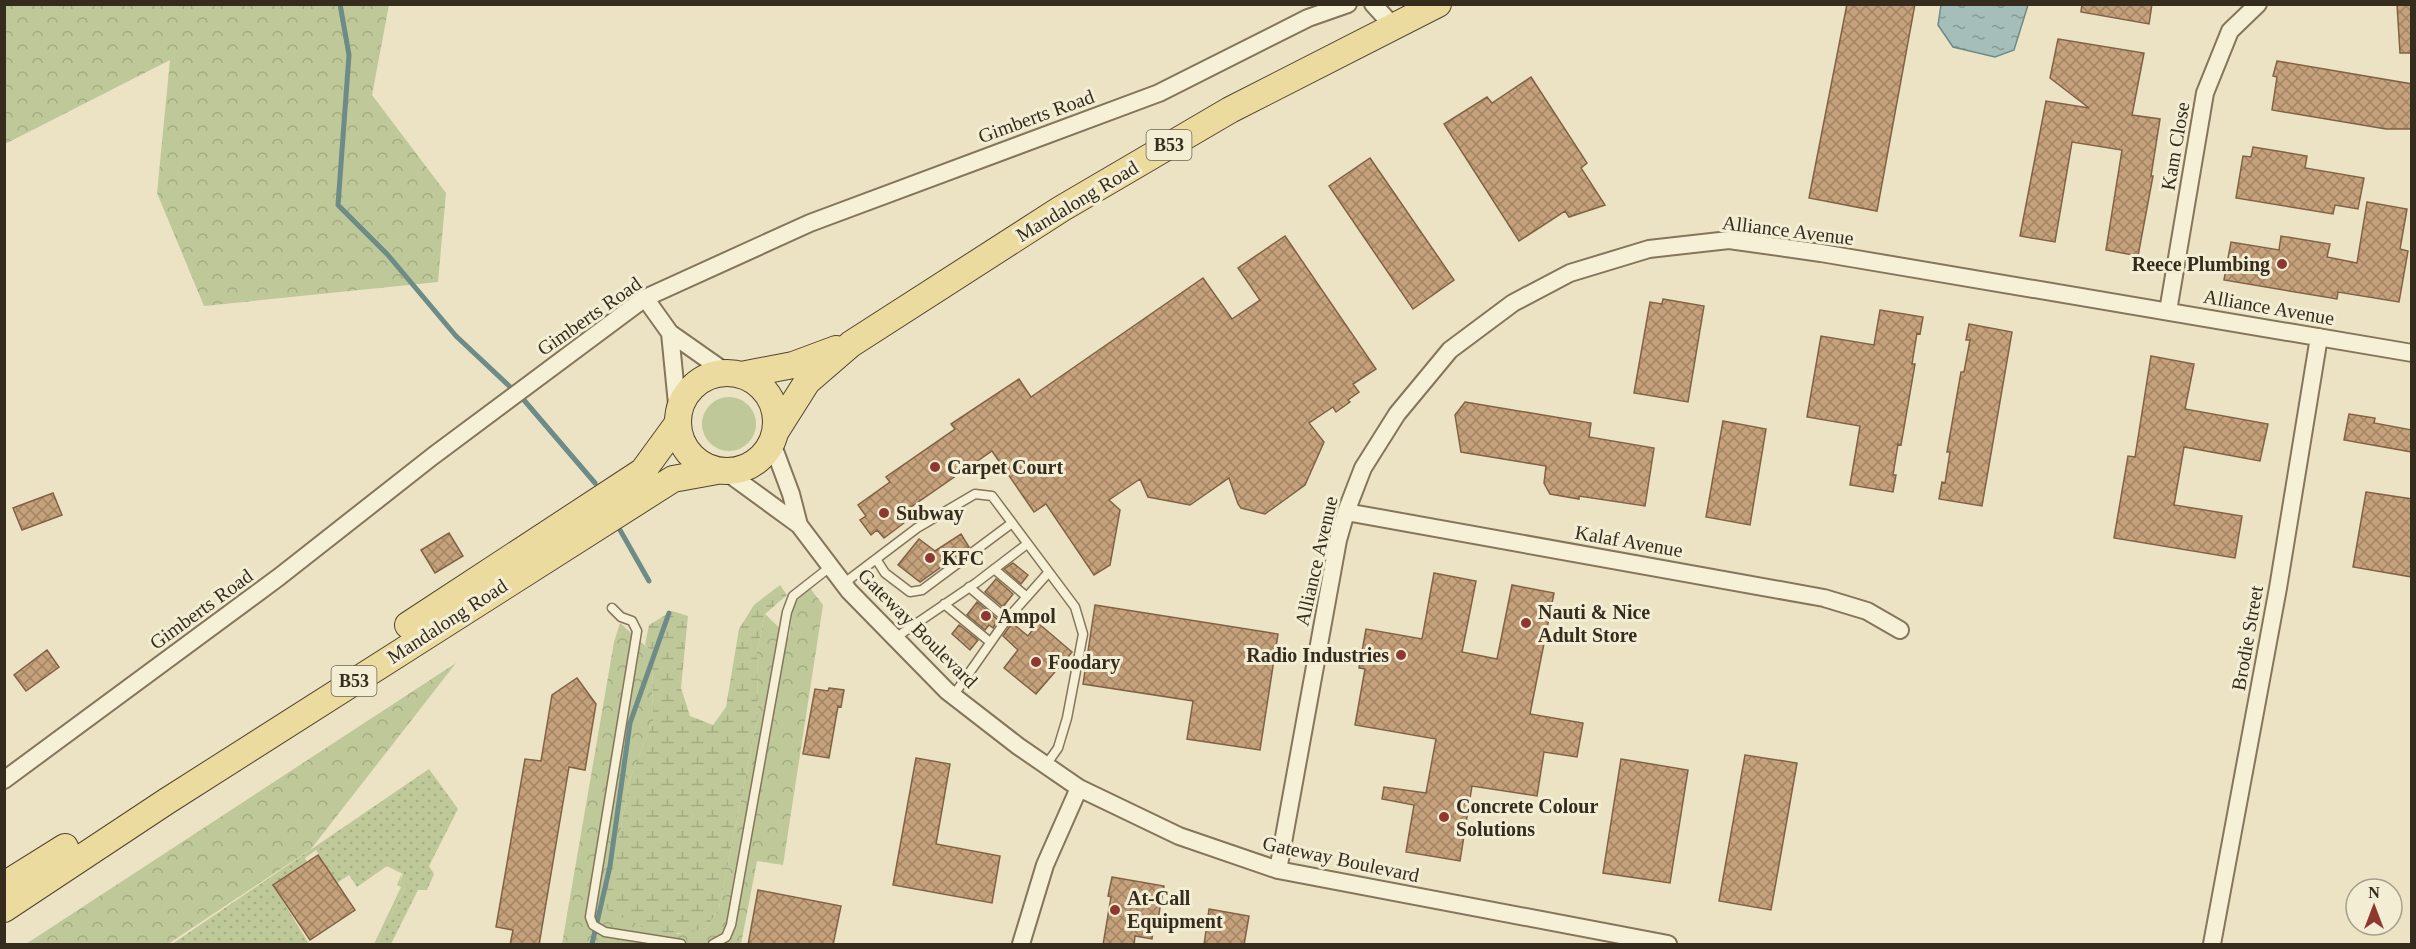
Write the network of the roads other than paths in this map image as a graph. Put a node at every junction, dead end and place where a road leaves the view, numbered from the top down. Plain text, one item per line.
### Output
1 (1348, 4) edge
2 (1373, 4) edge
3 (1438, 4) edge
4 (2258, 4) edge
5 (1394, 27) junction
6 (645, 298) junction
7 (2168, 311) junction
8 (670, 333) junction
9 (2319, 337) junction
10 (850, 344) junction
11 (2412, 353) edge
12 (734, 374) junction
13 (678, 418) junction
14 (774, 437) junction
15 (721, 471) junction
16 (1346, 512) junction
17 (1012, 523) junction
18 (800, 525) junction
19 (1028, 544) junction
20 (876, 560) junction
21 (830, 567) junction
22 (994, 569) junction
23 (1048, 573) junction
24 (843, 584) junction
25 (969, 587) junction
26 (1027, 597) junction
27 (944, 604) junction
28 (612, 608) dead end
29 (1007, 619) junction
30 (1900, 630) dead end
31 (895, 638) junction
32 (990, 642) junction
33 (953, 696) junction
34 (1046, 765) junction
35 (4, 780) edge
36 (1079, 788) junction
37 (1278, 870) junction
38 (4, 885) edge
39 (4, 909) edge
40 (1590, 937) edge
41 (681, 945) edge
42 (713, 945) edge
43 (1020, 945) edge
44 (1668, 945) edge
45 (2212, 945) edge

1 - 6 street, Gimberts Road
2 - 5 street
3 - 5 main road, Mandalong Road / B53
4 - 7 street, Kam Close
5 - 10 main road, Mandalong Road / B53
6 - 8 street
6 - 35 street, Gimberts Road
7 - 9 street, Alliance Avenue
7 - 16 street, Alliance Avenue
8 - 12 street
8 - 13 street
9 - 11 street, Alliance Avenue
9 - 45 street, Brodie Street
10 - 12 main road, Mandalong Road / B53
10 - 14 main road, Mandalong Road / B53
12 - 13 main road, B53
12 - 14 main road
13 - 15 main road
13 - 38 main road, Mandalong Road / B53
14 - 15 main road, B53
14 - 18 street, Gateway Boulevard
15 - 18 street, Gateway Boulevard
15 - 39 main road, Mandalong Road / B53
16 - 30 street, Kalaf Avenue
16 - 37 street, Alliance Avenue
17 - 19 lane
17 - 20 lane
17 - 20 lane
18 - 21 street, Gateway Boulevard
19 - 22 lane
19 - 23 lane
20 - 24 lane
21 - 24 street, Gateway Boulevard
21 - 42 lane
22 - 25 lane
22 - 26 lane
23 - 26 lane
23 - 34 lane
24 - 31 street, Gateway Boulevard
25 - 27 lane
25 - 29 lane
26 - 29 lane
27 - 31 lane
27 - 32 lane
28 - 41 lane
29 - 32 lane
31 - 33 street, Gateway Boulevard
32 - 33 lane
33 - 34 street, Gateway Boulevard
34 - 36 street, Gateway Boulevard
36 - 37 street, Gateway Boulevard
36 - 43 street
37 - 40 street, Gateway Boulevard
40 - 44 street, Gateway Boulevard

